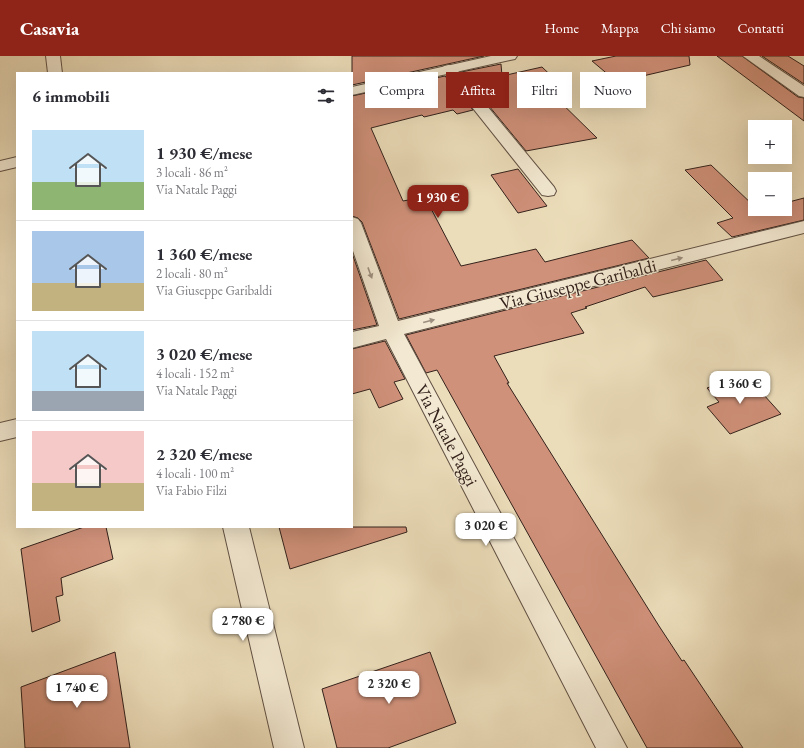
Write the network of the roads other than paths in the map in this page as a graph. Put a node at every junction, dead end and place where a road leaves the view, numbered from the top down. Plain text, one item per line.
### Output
1 (53, 56) edge
2 (510, 56) edge
3 (750, 56) edge
4 (449, 69) junction
5 (55, 72) edge
6 (353, 91) edge
7 (804, 94) edge
8 (16, 162) edge
9 (0, 166) edge
10 (548, 191) dead end
11 (353, 226) edge
12 (804, 227) edge
13 (391, 330) junction
14 (353, 340) edge
15 (16, 428) edge
16 (0, 432) edge
17 (236, 528) edge
18 (288, 748) edge
19 (612, 748) edge

1 - 5 street
2 - 4 street
3 - 7 street
4 - 6 street
4 - 10 street
8 - 9 street
11 -> 13 street, Via Natale Paggi
13 -> 12 street, Via Giuseppe Garibaldi
13 - 14 street, Via Giuseppe Garibaldi
13 - 19 street, Via Natale Paggi
15 - 16 street
17 - 18 street

